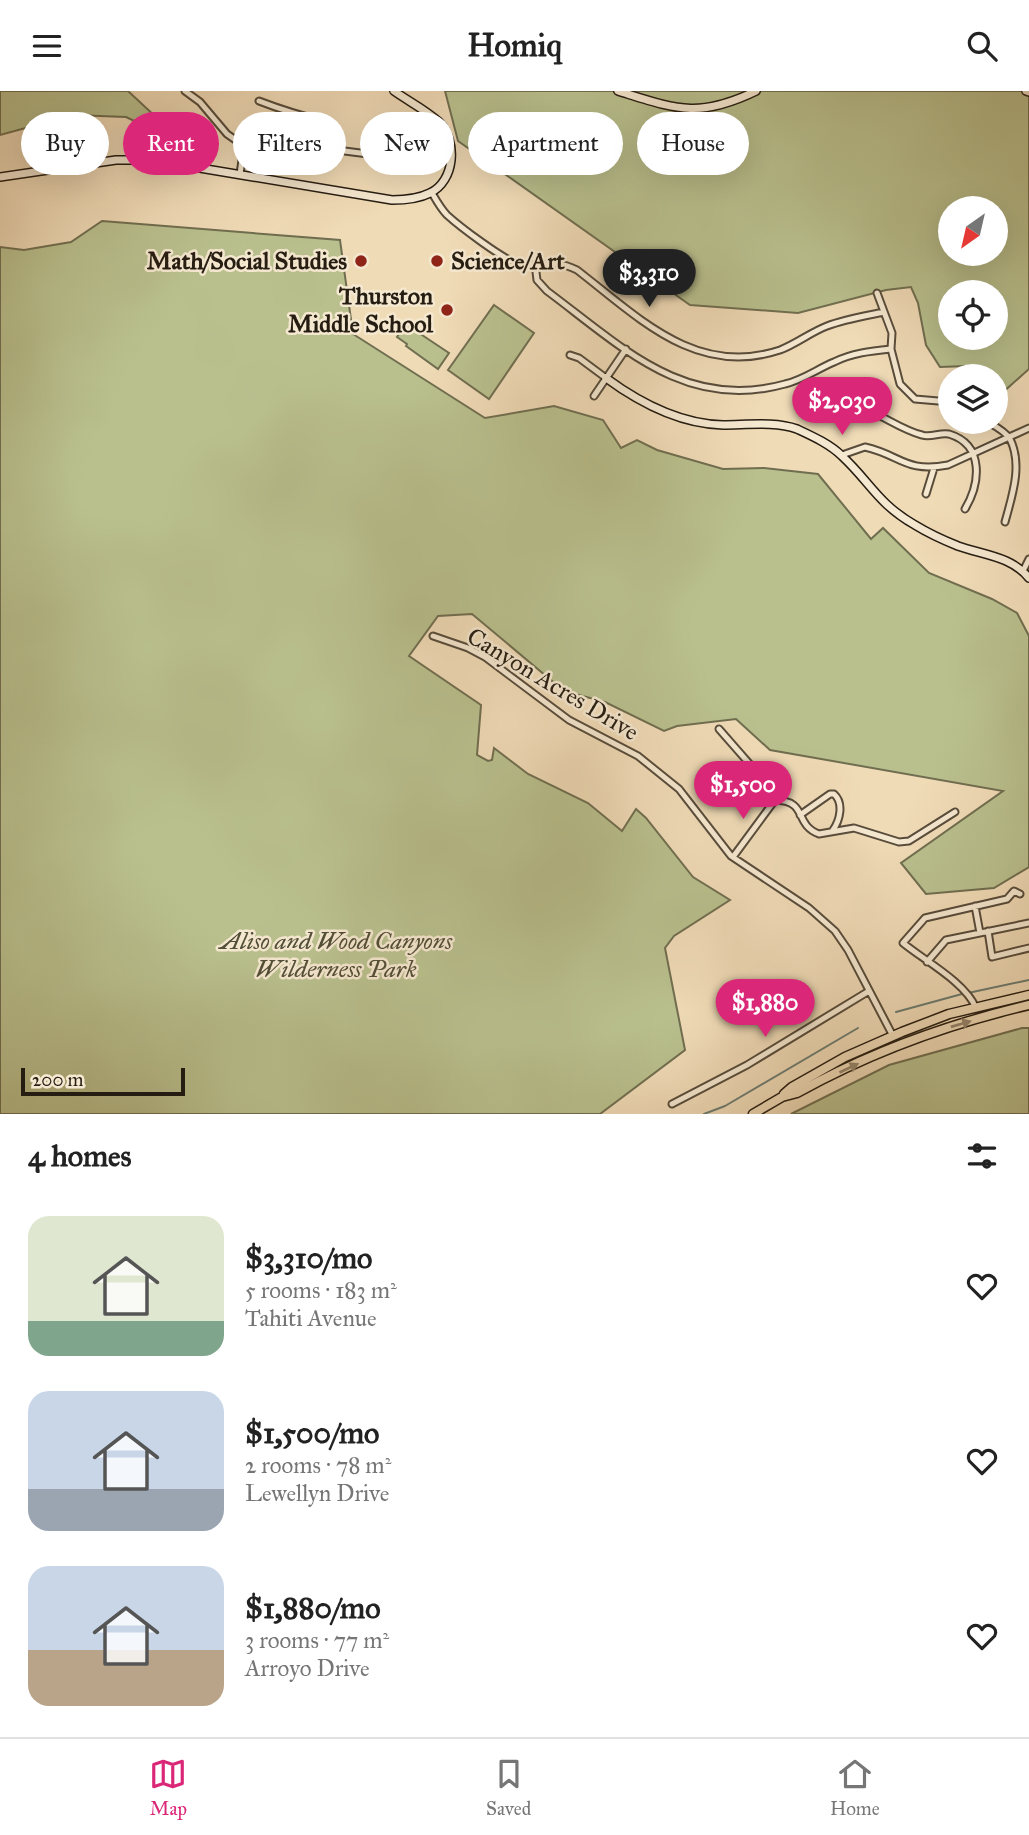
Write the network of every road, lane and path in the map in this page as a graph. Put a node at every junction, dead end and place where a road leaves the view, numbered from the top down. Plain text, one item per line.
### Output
1 (185, 91) edge
2 (394, 91) edge
3 (618, 91) edge
4 (756, 91) edge
5 (259, 101) dead end
6 (293, 112) edge
7 (233, 138) edge
8 (233, 173) edge
9 (246, 175) edge
10 (0, 177) edge
11 (432, 193) junction
12 (534, 264) junction
13 (877, 293) dead end
14 (884, 312) junction
15 (626, 349) junction
16 (891, 349) junction
17 (570, 355) dead end
18 (606, 378) junction
19 (594, 396) dead end
20 (938, 401) edge
21 (872, 412) dead end
22 (1029, 428) edge
23 (1005, 434) edge
24 (1009, 437) junction
25 (972, 453) junction
26 (842, 455) junction
27 (934, 468) junction
28 (926, 494) dead end
29 (965, 509) dead end
30 (1005, 522) dead end
31 (1029, 559) edge
32 (1023, 571) junction
33 (1029, 577) edge
34 (433, 636) dead end
35 (719, 729) dead end
36 (775, 800) junction
37 (956, 812) dead end
38 (800, 815) junction
39 (832, 831) junction
40 (733, 857) junction
41 (1020, 894) dead end
42 (975, 906) junction
43 (1029, 923) edge
44 (988, 931) junction
45 (979, 933) junction
46 (1029, 948) edge
47 (927, 962) junction
48 (869, 991) junction
49 (1029, 995) edge
50 (1029, 1005) edge
51 (976, 1008) junction
52 (893, 1036) junction
53 (898, 1045) junction
54 (782, 1097) junction
55 (672, 1104) dead end
56 (753, 1114) edge

1 - 7 street
2 - 11 main road
3 - 4 main road
5 - 6 street
8 - 10 main road
9 - 11 main road
11 - 12 street
12 - 14 street
12 - 15 street
13 - 14 street
14 - 16 street
15 - 16 street
15 - 18 street
16 - 20 street
17 - 18 street
18 - 19 street
18 - 26 main road
21 - 25 street
22 - 24 street
23 - 24 street
24 - 25 street
24 - 30 street
25 - 27 street
25 - 29 street
26 - 27 street
26 - 32 main road
27 - 28 street
31 - 32 street
32 - 33 main road
34 - 40 street, Canyon Acres Drive
35 - 36 street
36 - 38 street
36 - 40 street
37 - 39 street
38 - 39 street
38 - 39 street
40 - 48 street, Canyon Acres Drive
41 - 42 street
42 - 45 street
42 - 47 street
43 - 44 street
44 - 45 street
44 - 46 street
45 - 47 street
47 - 51 street
48 - 52 street, Canyon Acres Drive
48 - 55 street
49 - 51 main road
53 -> 50 main road
51 - 52 main road
52 - 53 street, Canyon Acres Drive
52 - 54 main road
54 -> 53 main road
54 - 56 main road

